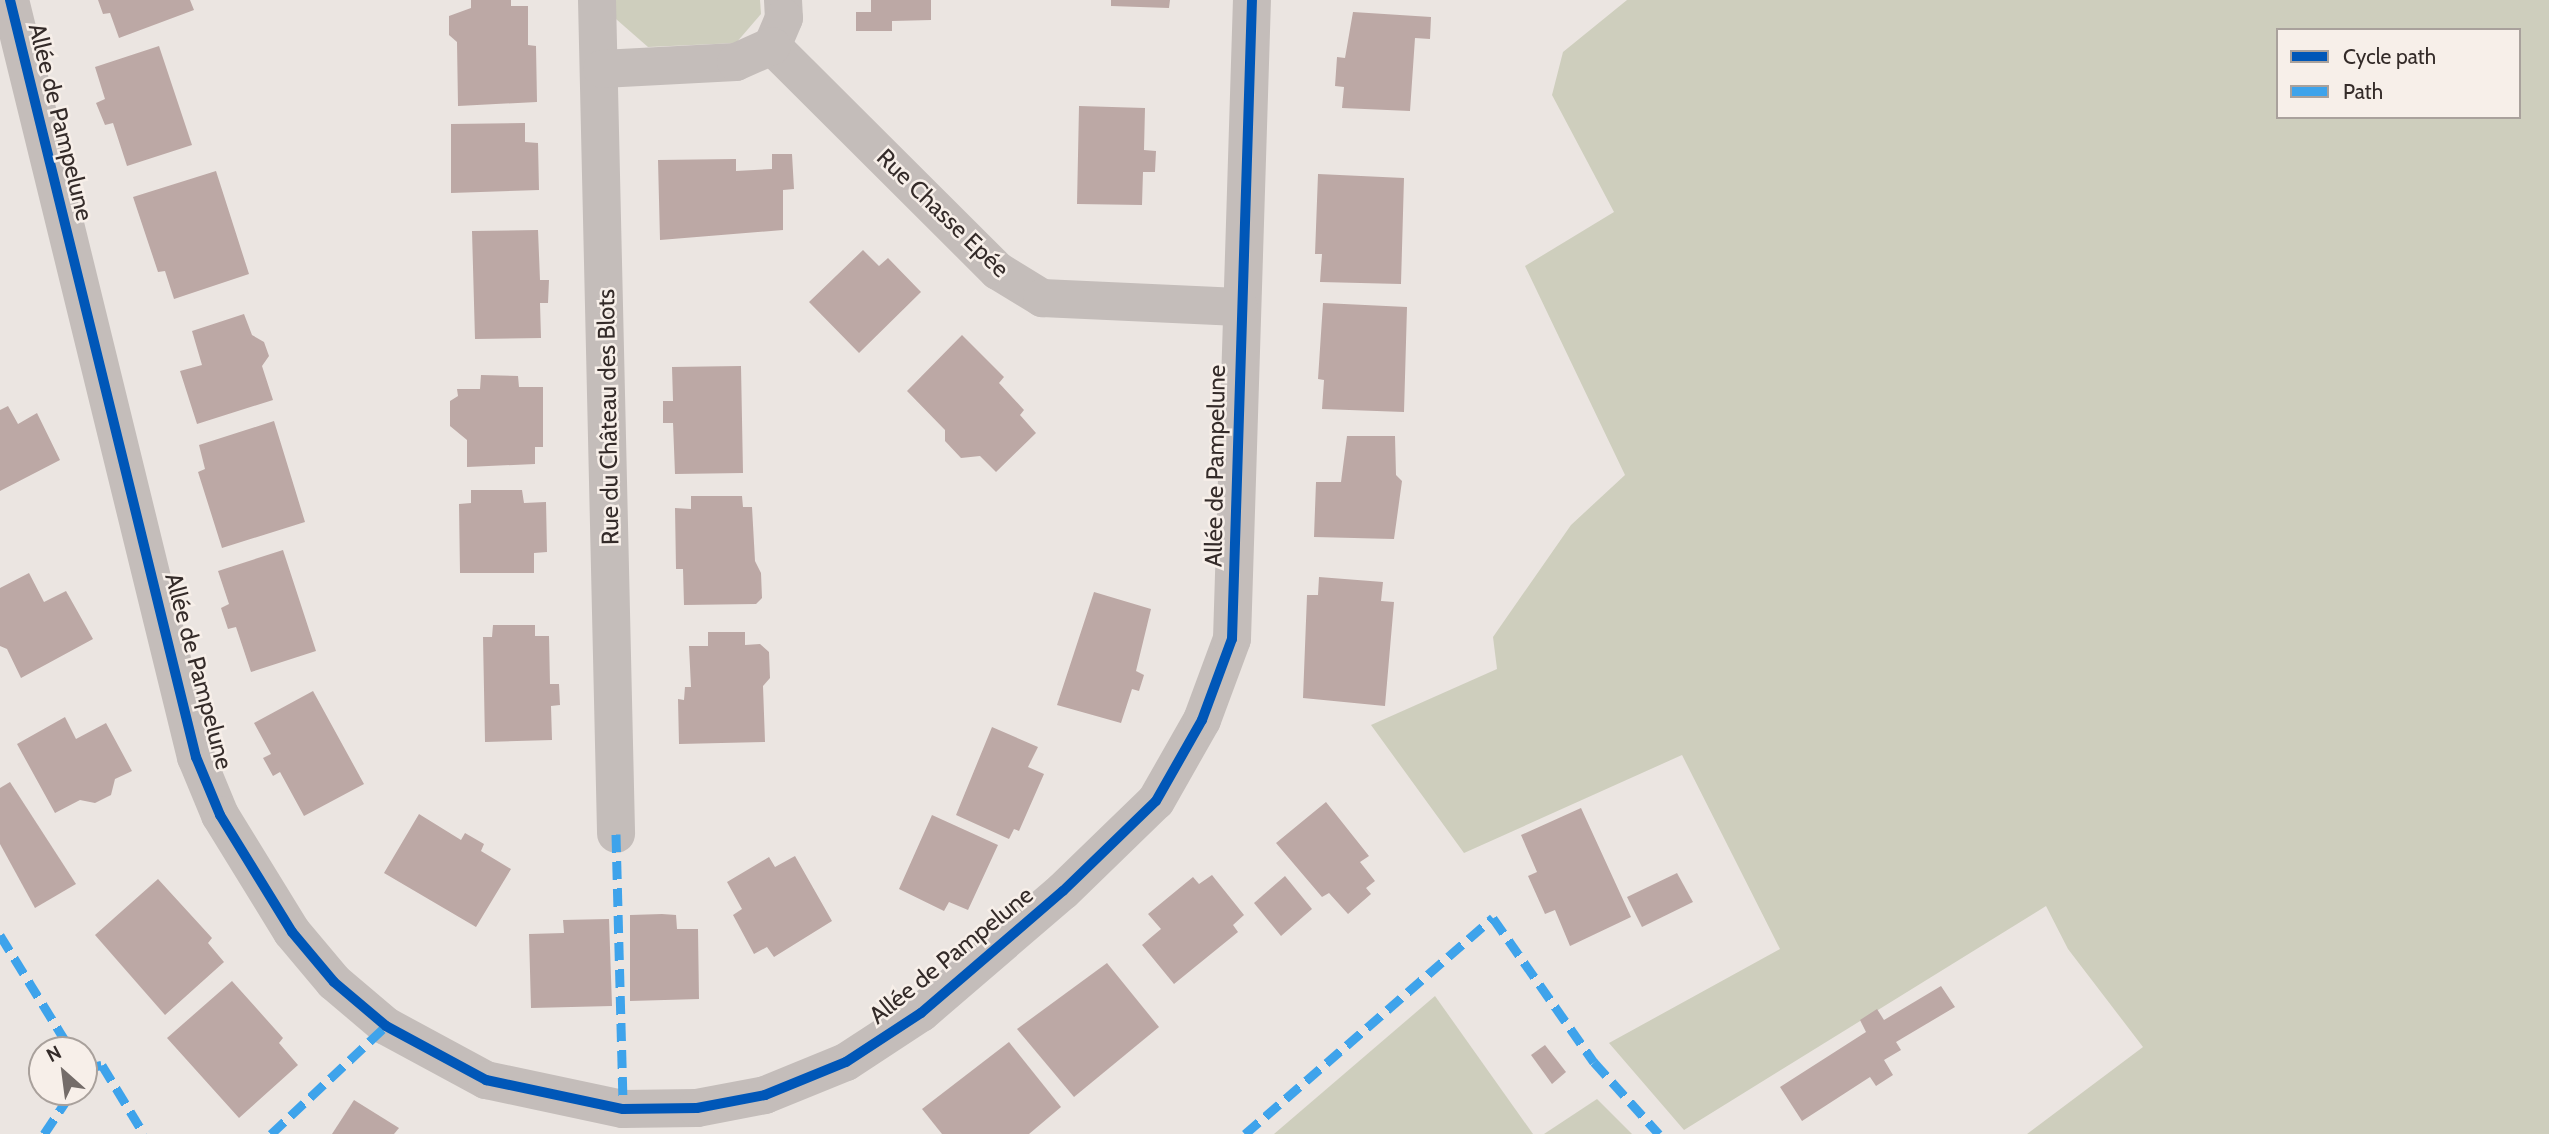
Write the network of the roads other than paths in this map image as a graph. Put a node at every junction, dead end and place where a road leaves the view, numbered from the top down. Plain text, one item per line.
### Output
1 (10, 0) edge
2 (597, 0) edge
3 (783, 0) edge
4 (1252, 0) edge
5 (772, 46) junction
6 (601, 69) junction
7 (1239, 307) junction
8 (616, 834) dead end
9 (624, 1121) edge

1 - 9 street, Allée de Pampelune
2 - 6 street, Rue du Château des Blots
3 - 5 street
4 - 7 street, Allée de Pampelune
5 - 6 street
5 - 7 street, Rue Chasse Epée
6 - 8 street, Rue du Château des Blots
7 - 9 street, Allée de Pampelune

